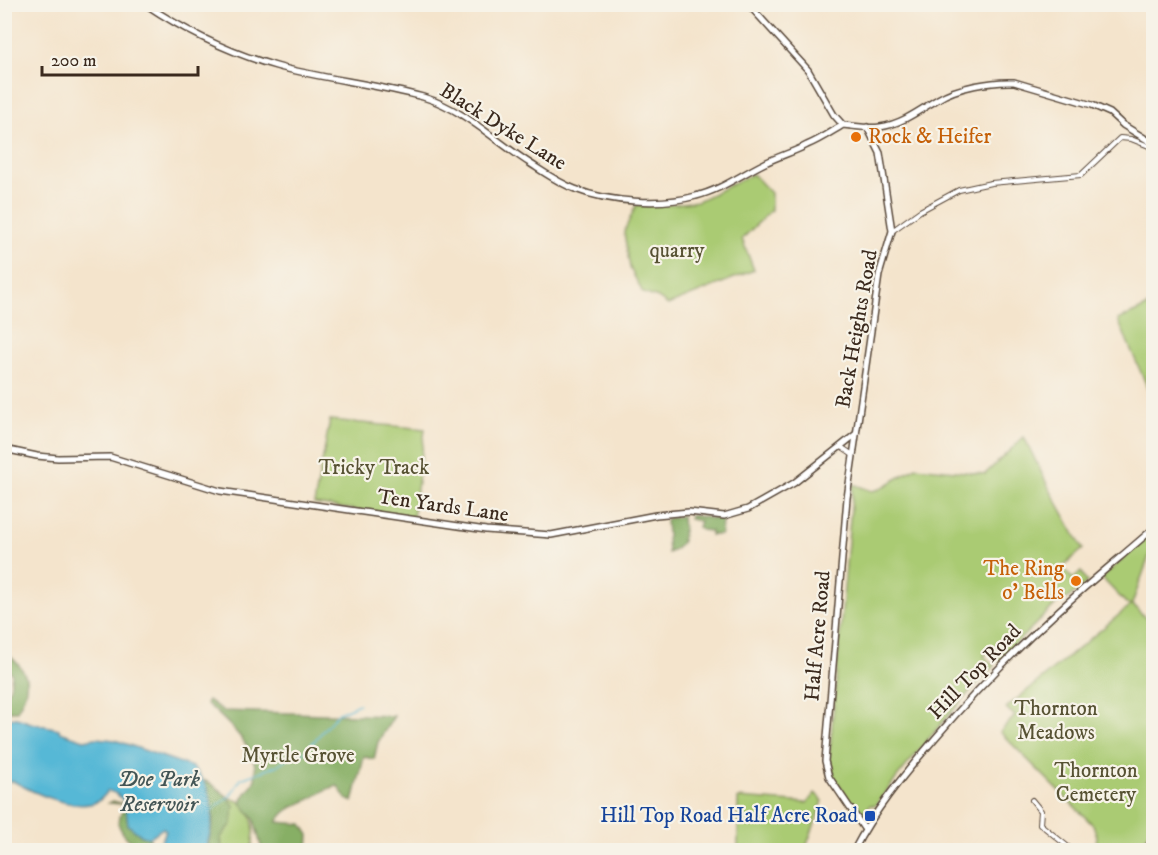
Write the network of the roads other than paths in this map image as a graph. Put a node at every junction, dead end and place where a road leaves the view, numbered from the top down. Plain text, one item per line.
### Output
1 (145, 4) edge
2 (748, 4) edge
3 (843, 125) junction
4 (867, 127) junction
5 (1154, 146) edge
6 (892, 231) junction
7 (856, 434) junction
8 (841, 447) junction
9 (4, 449) edge
10 (853, 455) junction
11 (1154, 528) edge
12 (1032, 800) dead end
13 (865, 830) junction
14 (1154, 837) edge
15 (854, 850) edge
16 (1072, 850) edge
17 (1146, 850) edge

1 - 3 street, Black Dyke Lane
2 - 3 street
3 - 4 street
4 - 5 street
4 - 6 street
5 - 6 street
6 - 7 street, Back Heights Road
7 - 8 street, Ten Yards Lane
7 - 10 street, Half Acre Road
8 - 9 street, Ten Yards Lane
8 - 10 street
10 - 13 street, Half Acre Road
11 - 13 street, Hill Top Road
12 - 16 street
13 - 15 street, Hill Top Road
14 - 17 main road

